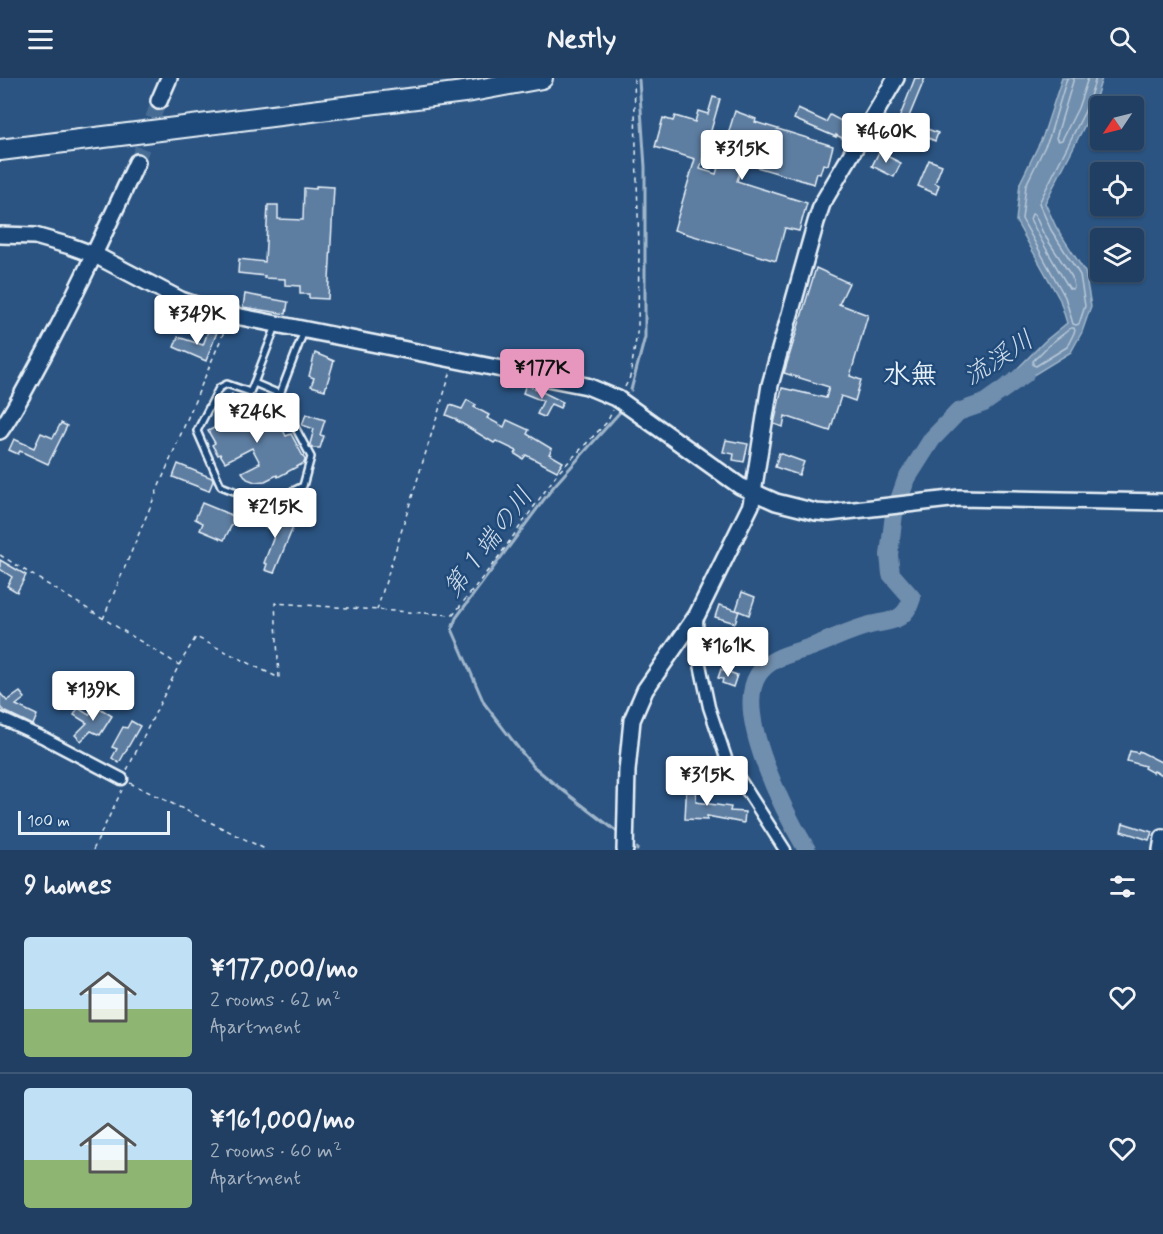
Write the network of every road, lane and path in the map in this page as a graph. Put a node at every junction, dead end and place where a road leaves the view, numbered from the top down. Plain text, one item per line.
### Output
1 (169, 78) edge
2 (542, 78) edge
3 (634, 78) edge
4 (896, 78) edge
5 (159, 101) tunnel mouth
6 (0, 150) edge
7 (137, 162) tunnel mouth
8 (0, 235) edge
9 (95, 255) junction
10 (234, 315) junction
11 (277, 324) junction
12 (305, 330) junction
13 (455, 359) junction
14 (254, 383) junction
15 (280, 394) junction
16 (618, 399) junction
17 (1, 428) edge
18 (753, 491) junction
19 (1163, 502) edge
20 (0, 555) edge
21 (377, 610) junction
22 (697, 615) junction
23 (103, 619) junction
24 (179, 665) junction
25 (0, 718) edge
26 (124, 780) junction
27 (1163, 838) edge
28 (93, 850) edge
29 (267, 850) edge
30 (625, 850) edge
31 (785, 850) edge
32 (1161, 850) edge

1 - 5 street
2 - 6 highway
3 - 16 path
4 - 18 street
7 - 9 street
8 - 9 street
9 - 10 street
9 - 17 street
10 - 11 street
10 - 23 path
11 - 12 street
11 - 14 lane
12 - 13 street
12 - 15 lane
13 - 16 street
13 - 21 path
14 - 15 lane
14 - 15 lane
16 - 18 street
16 - 21 path
18 - 19 street
18 - 22 street
20 - 23 path
21 - 24 path
22 - 30 street
22 - 31 street
23 - 24 path
24 - 26 path
25 - 26 street
26 - 28 path
26 - 29 path
27 - 32 street

